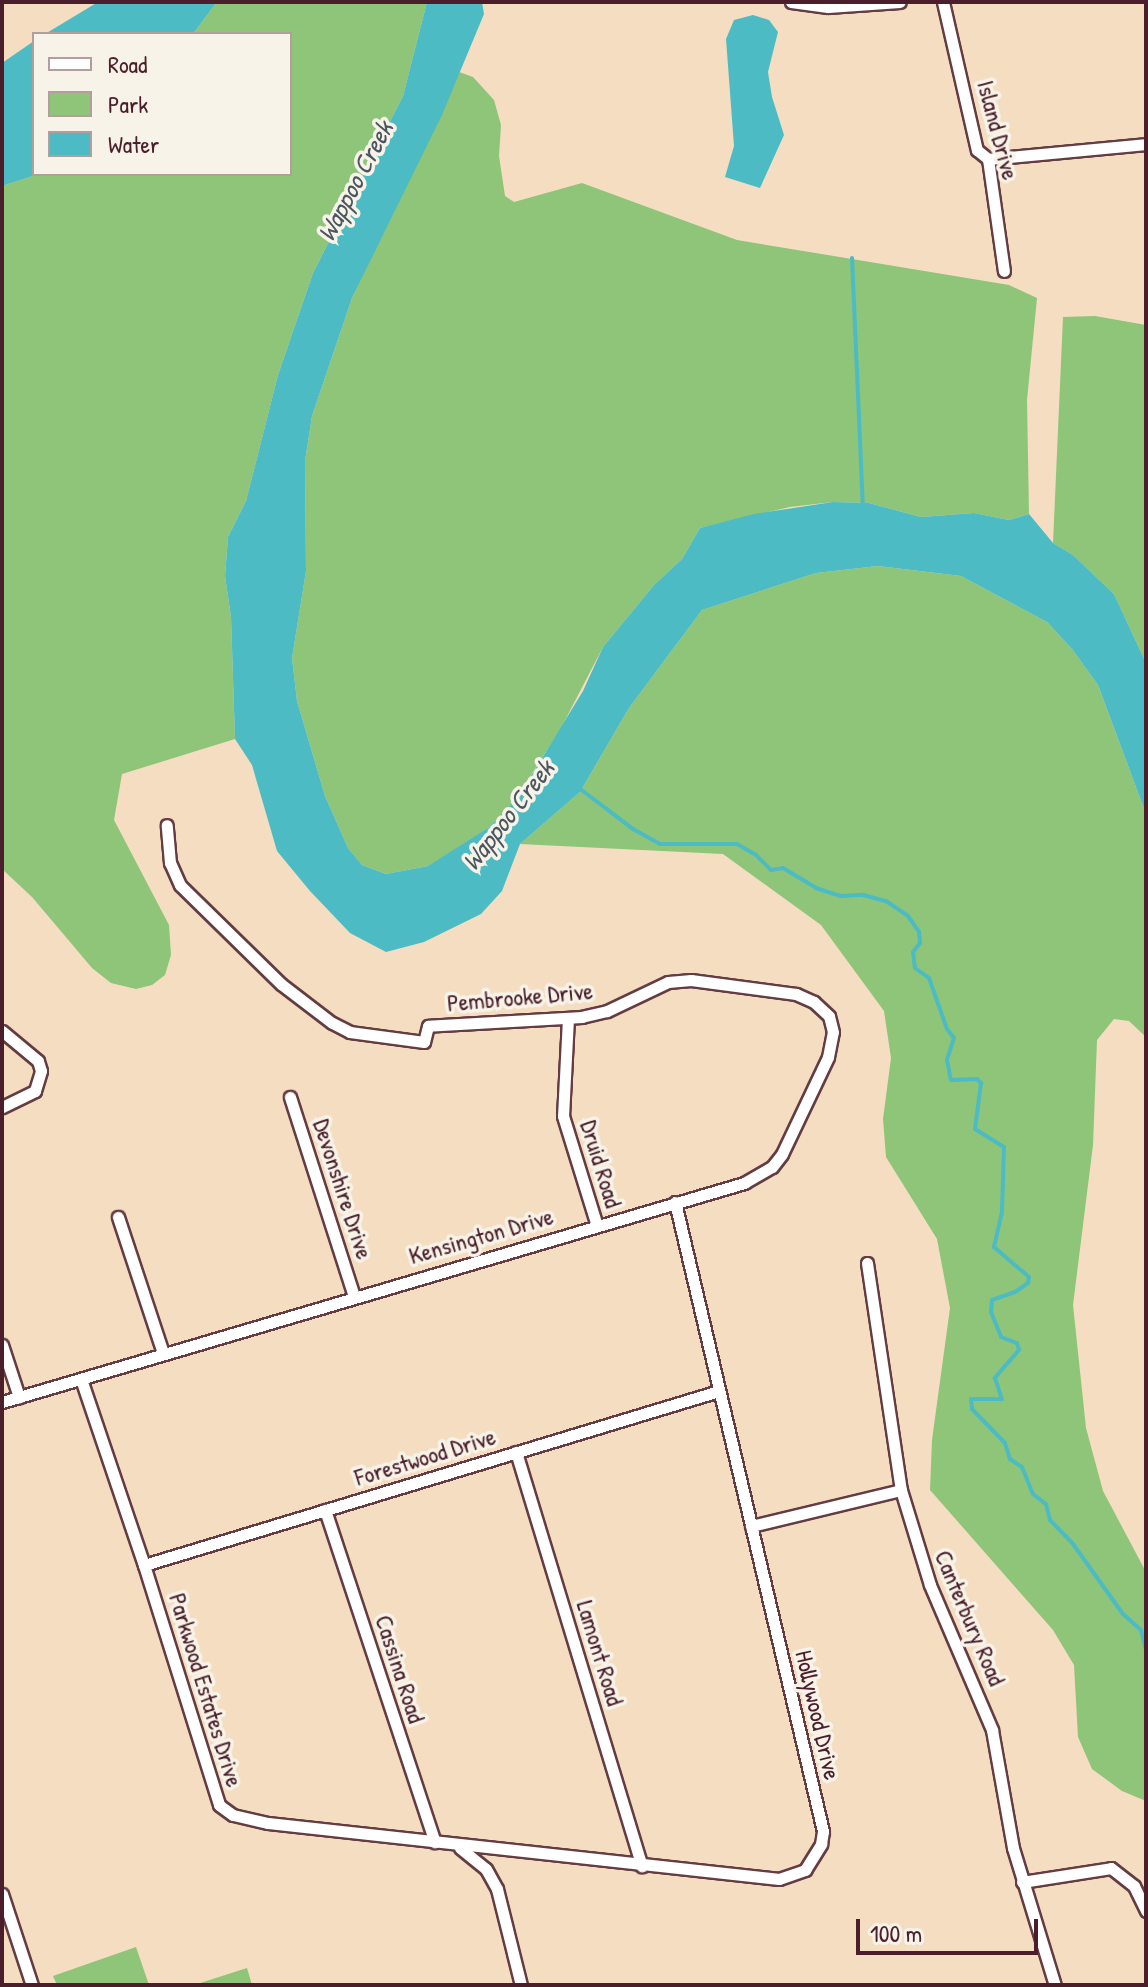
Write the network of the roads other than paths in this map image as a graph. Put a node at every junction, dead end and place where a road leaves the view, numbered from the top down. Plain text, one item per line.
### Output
1 (791, 2) edge
2 (900, 2) edge
3 (943, 2) edge
4 (1146, 144) edge
5 (988, 159) junction
6 (1004, 271) dead end
7 (167, 825) dead end
8 (796, 994) joint
9 (568, 1018) junction
10 (2, 1031) edge
11 (290, 1097) dead end
12 (2, 1107) edge
13 (675, 1202) junction
14 (118, 1217) dead end
15 (597, 1226) junction
16 (867, 1263) dead end
17 (354, 1296) junction
18 (2, 1345) edge
19 (163, 1353) junction
20 (81, 1379) junction
21 (719, 1391) junction
22 (19, 1397) junction
23 (2, 1402) edge
24 (516, 1452) junction
25 (901, 1490) junction
26 (325, 1510) junction
27 (751, 1526) junction
28 (144, 1565) junction
29 (435, 1842) junction
30 (455, 1845) junction
31 (642, 1866) junction
32 (1022, 1882) junction
33 (2, 1894) edge
34 (1146, 1911) edge
35 (32, 1985) edge
36 (521, 1985) edge
37 (1055, 1985) edge

1 - 2 street
3 - 5 street, Island Drive
4 - 5 street
5 - 6 street, Island Drive
7 - 9 street, Pembrooke Drive
8 - 9 street, Pembrooke Drive
8 - 13 street, Kensington Drive
9 - 15 street, Druid Road
10 - 12 street
11 - 17 street, Devonshire Drive
13 - 15 street, Kensington Drive
13 - 21 street, Hollywood Drive
14 - 19 street
15 - 17 street, Kensington Drive
16 - 25 street, Canterbury Road
17 - 19 street, Kensington Drive
18 - 22 street
19 - 20 street, Kensington Drive
20 - 22 street, Kensington Drive
20 - 28 street, Parkwood Estates Drive
21 - 24 street, Forestwood Drive
21 - 27 street, Hollywood Drive
22 - 23 street, Kensington Drive
24 - 26 street, Forestwood Drive
24 - 31 street, Lamont Road
25 - 27 street
25 - 32 street, Canterbury Road
26 - 28 street, Forestwood Drive
26 - 29 street, Cassina Road
27 - 31 street, Hollywood Drive
28 - 29 street, Parkwood Estates Drive
29 - 30 street, Hollywood Drive
30 - 31 street, Hollywood Drive
30 - 36 street
32 - 34 street
32 - 37 street, Canterbury Road
33 - 35 street

